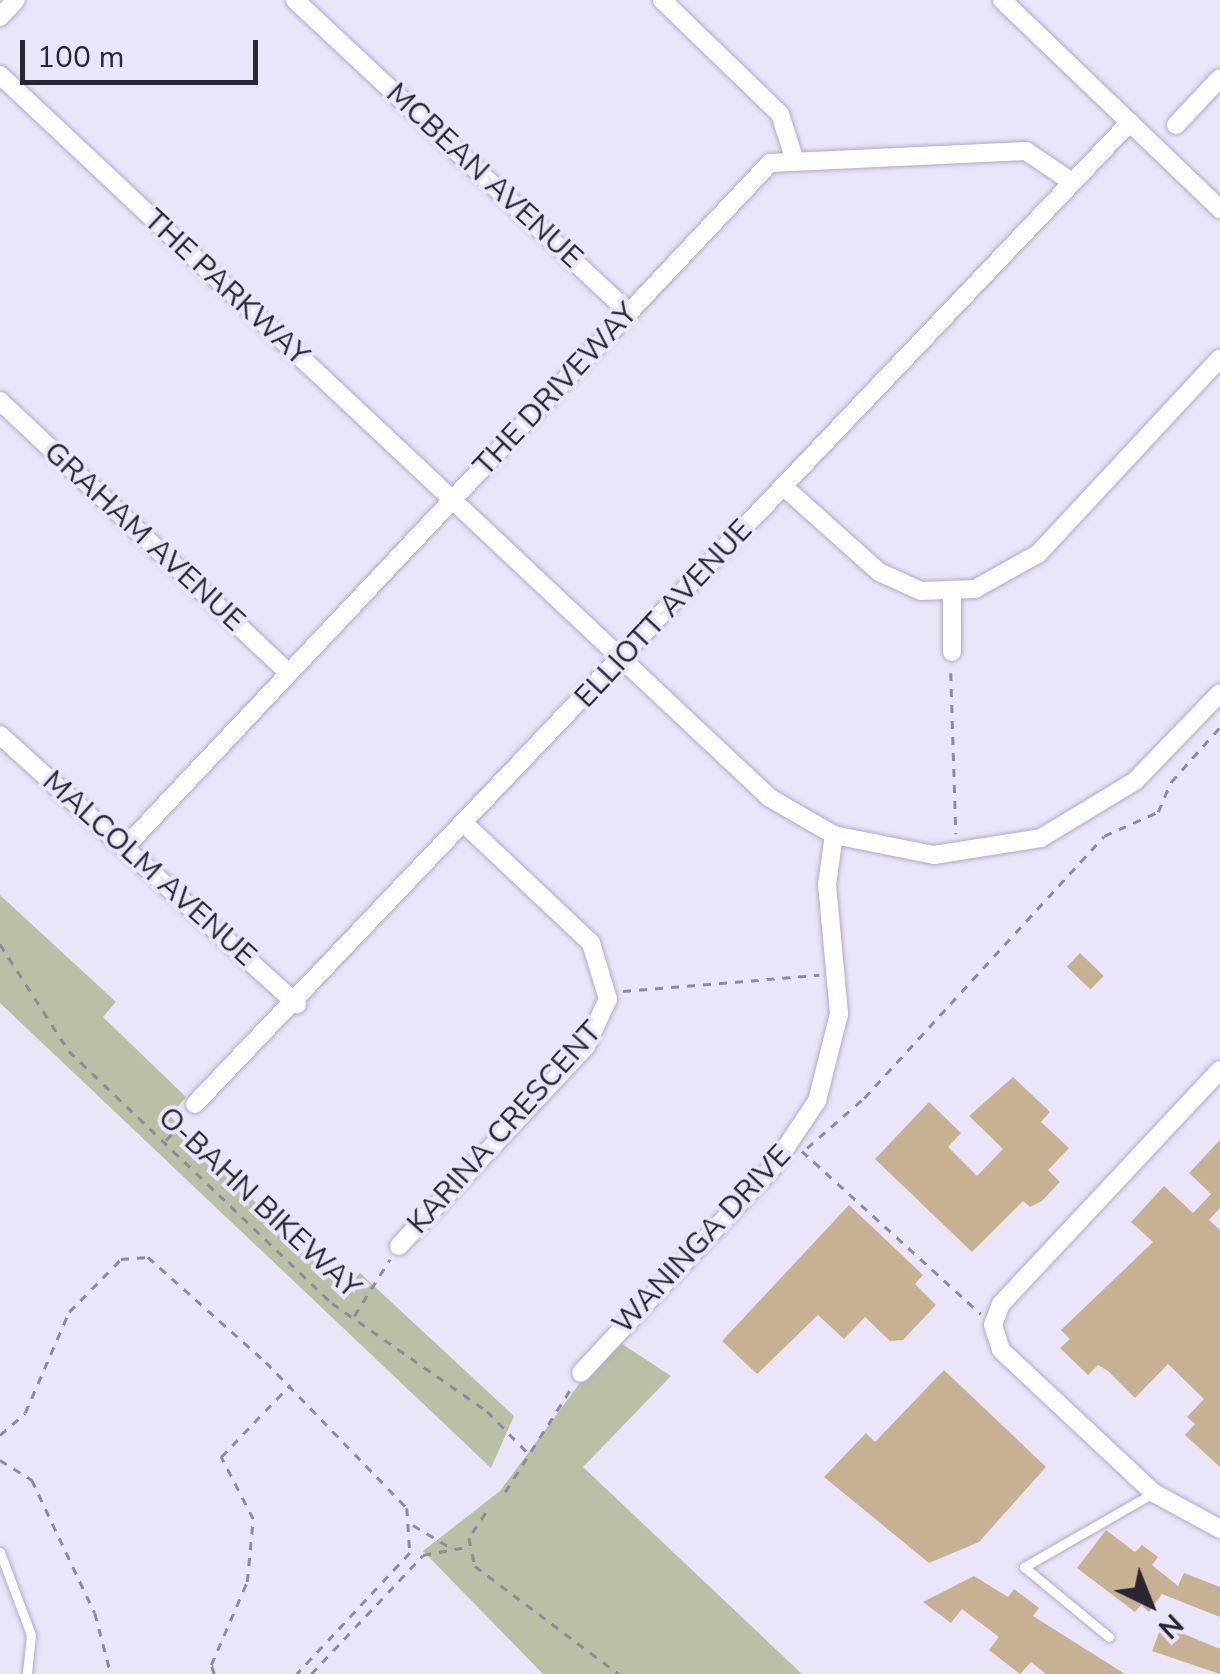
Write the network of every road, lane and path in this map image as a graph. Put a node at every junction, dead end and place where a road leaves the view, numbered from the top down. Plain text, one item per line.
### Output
1 (16, 0) edge
2 (295, 0) edge
3 (662, 0) edge
4 (1002, 0) edge
5 (0, 17) edge
6 (0, 75) edge
7 (1220, 78) edge
8 (1130, 122) junction
9 (1176, 125) dead end
10 (794, 158) junction
11 (1072, 182) junction
12 (1220, 210) edge
13 (628, 312) junction
14 (1220, 358) edge
15 (0, 401) edge
16 (784, 487) junction
17 (453, 501) junction
18 (952, 594) junction
19 (952, 652) dead end
20 (622, 660) junction
21 (289, 673) junction
22 (951, 674) dead end
23 (1220, 693) edge
24 (1220, 728) edge
25 (0, 735) edge
26 (466, 826) junction
27 (834, 835) junction
28 (956, 840) dead end
29 (128, 844) junction
30 (0, 944) edge
31 (840, 974) junction
32 (608, 993) junction
33 (297, 1004) junction
34 (1220, 1070) edge
35 (195, 1104) joint
36 (164, 1140) junction
37 (797, 1146) junction
38 (399, 1246) joint
39 (352, 1318) junction
40 (993, 1325) junction
41 (581, 1374) joint
42 (290, 1385) junction
43 (0, 1435) edge
44 (530, 1454) junction
45 (0, 1460) edge
46 (504, 1492) dead end
47 (1154, 1493) junction
48 (486, 1514) dead end
49 (412, 1524) junction
50 (1220, 1529) edge
51 (468, 1547) junction
52 (454, 1549) junction
53 (0, 1552) edge
54 (1108, 1637) dead end
55 (27, 1674) edge
56 (110, 1674) edge
57 (214, 1674) edge
58 (296, 1674) edge
59 (311, 1674) edge
60 (619, 1674) edge

1 - 5 street
2 - 13 street, MCBEAN AVENUE
3 - 10 street
4 - 8 street
6 - 17 street, THE PARKWAY
7 - 9 street
8 - 11 street, ELLIOTT AVENUE
8 - 12 street
10 - 11 street, THE DRIVEWAY
10 - 13 street, THE DRIVEWAY
11 - 16 street, ELLIOTT AVENUE
13 - 17 street, THE DRIVEWAY
14 - 18 street
15 - 21 street, GRAHAM AVENUE
16 - 18 street
16 - 20 street, ELLIOTT AVENUE
17 - 20 street
17 - 21 street, THE DRIVEWAY
18 - 19 street
20 - 26 street, ELLIOTT AVENUE
20 - 27 street
21 - 29 street, THE DRIVEWAY
22 - 28 path
23 - 27 street
24 - 37 path
25 - 29 street, MALCOLM AVENUE
26 - 32 street, KARINA CRESCENT
26 - 33 street, ELLIOTT AVENUE
27 - 31 street, WANINGA DRIVE
29 - 33 street, MALCOLM AVENUE
30 - 36 path, O-BAHN BIKEWAY
31 - 32 path
31 - 37 street, WANINGA DRIVE
32 - 38 street, KARINA CRESCENT
33 - 35 street, ELLIOTT AVENUE
34 - 40 street
35 - 36 path
36 - 39 path, O-BAHN BIKEWAY
37 - 40 path
37 - 41 street, WANINGA DRIVE
38 - 39 path
39 - 44 path, O-BAHN BIKEWAY
40 - 47 street
41 - 44 path
42 - 43 path
42 - 49 path
42 - 57 path
44 - 46 path
45 - 56 path
47 - 50 street
47 - 54 lane
48 - 51 path
49 - 52 path
49 - 58 path
51 - 52 path
51 - 60 path
52 - 59 path
53 - 55 lane

